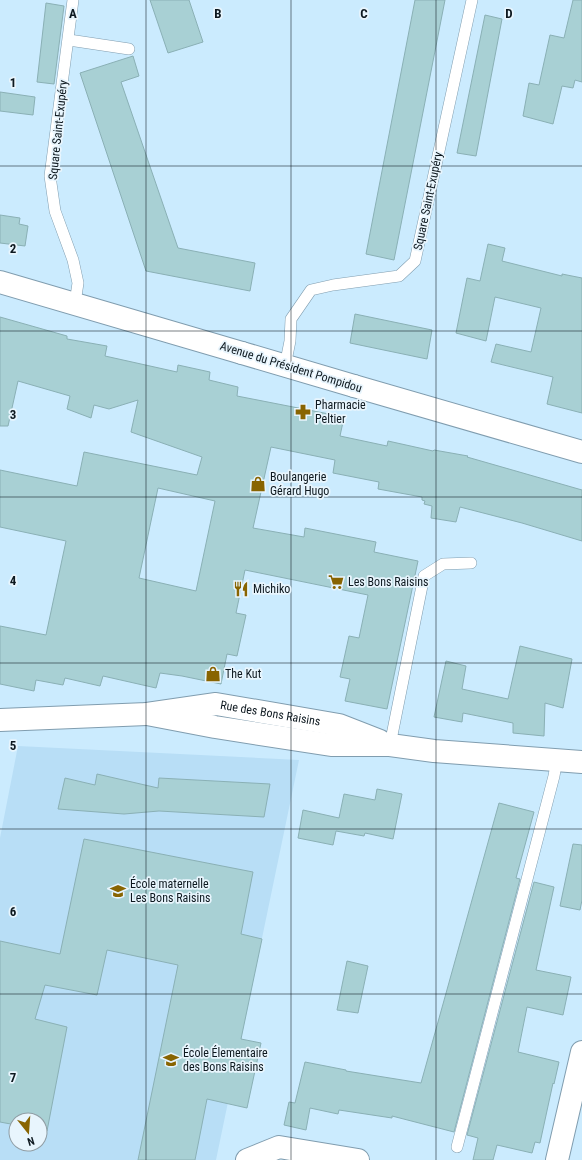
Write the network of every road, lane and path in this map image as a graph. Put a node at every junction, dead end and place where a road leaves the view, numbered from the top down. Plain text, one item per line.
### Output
1 (73, 0) edge
2 (472, 0) edge
3 (69, 40) junction
4 (129, 49) dead end
5 (0, 282) edge
6 (74, 303) junction
7 (285, 366) junction
8 (582, 452) edge
9 (471, 563) dead end
10 (0, 720) edge
11 (390, 745) junction
12 (557, 759) junction
13 (582, 762) edge
14 (582, 1052) edge
15 (456, 1147) dead end
16 (247, 1160) edge
17 (358, 1160) edge
18 (558, 1160) edge

1 - 3 lane, Square Saint-Exupéry
2 - 7 lane, Square Saint-Exupéry
3 - 4 lane
3 - 6 lane, Square Saint-Exupéry
5 - 6 street, Avenue du Président Pompidou
6 - 7 street, Avenue du Président Pompidou
7 - 8 street, Avenue du Président Pompidou
9 - 11 lane
10 - 11 street, Rue des Bons Raisins
11 - 12 street, Rue des Bons Raisins
12 - 13 street, Rue des Bons Raisins
12 - 15 lane
14 - 18 street
16 - 17 street

